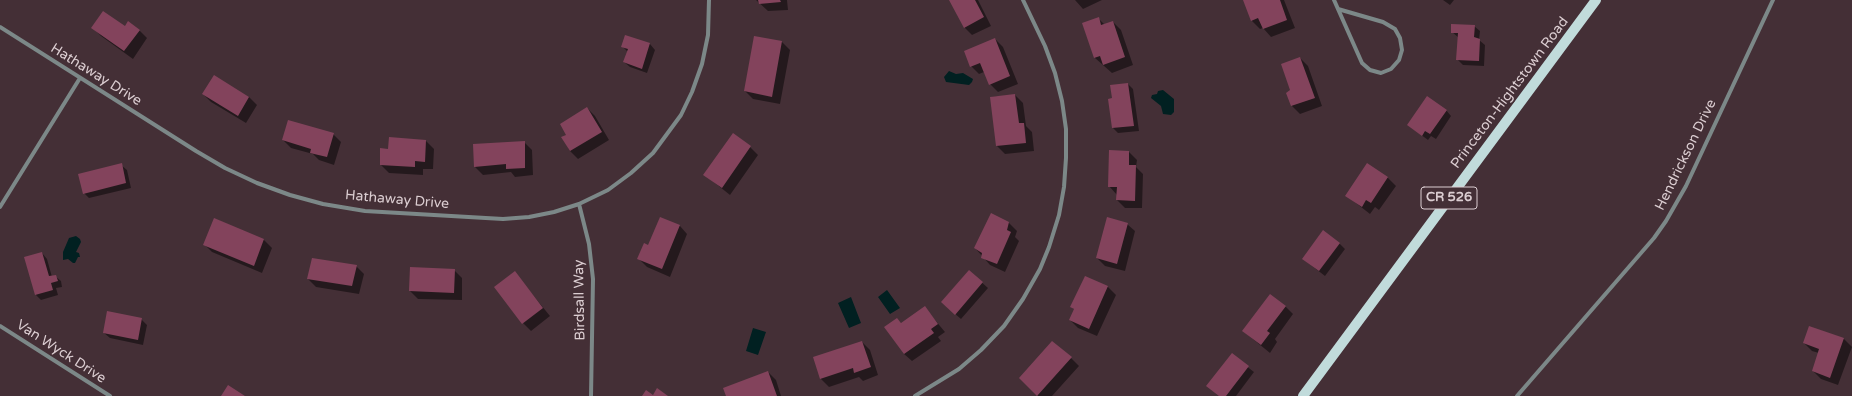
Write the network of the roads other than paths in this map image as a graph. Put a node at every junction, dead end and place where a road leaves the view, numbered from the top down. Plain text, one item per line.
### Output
1 (709, 0) edge
2 (1023, 0) edge
3 (1334, 0) edge
4 (1596, 0) edge
5 (1773, 0) edge
6 (1338, 9) junction
7 (0, 27) edge
8 (80, 78) junction
9 (579, 204) junction
10 (0, 207) edge
11 (0, 326) edge
12 (110, 396) edge
13 (591, 396) edge
14 (915, 396) edge
15 (1302, 396) edge
16 (1517, 396) edge

1 - 9 street, Hathaway Drive
2 - 14 street
3 - 6 street
4 - 15 main road, Princeton-Hightstown Road / CR 526
5 - 16 street, Hendrickson Drive
6 - 6 street
7 - 8 street, Hathaway Drive
8 - 9 street, Hathaway Drive
8 - 10 street
9 - 13 street, Birdsall Way
11 - 12 street, Van Wyck Drive

